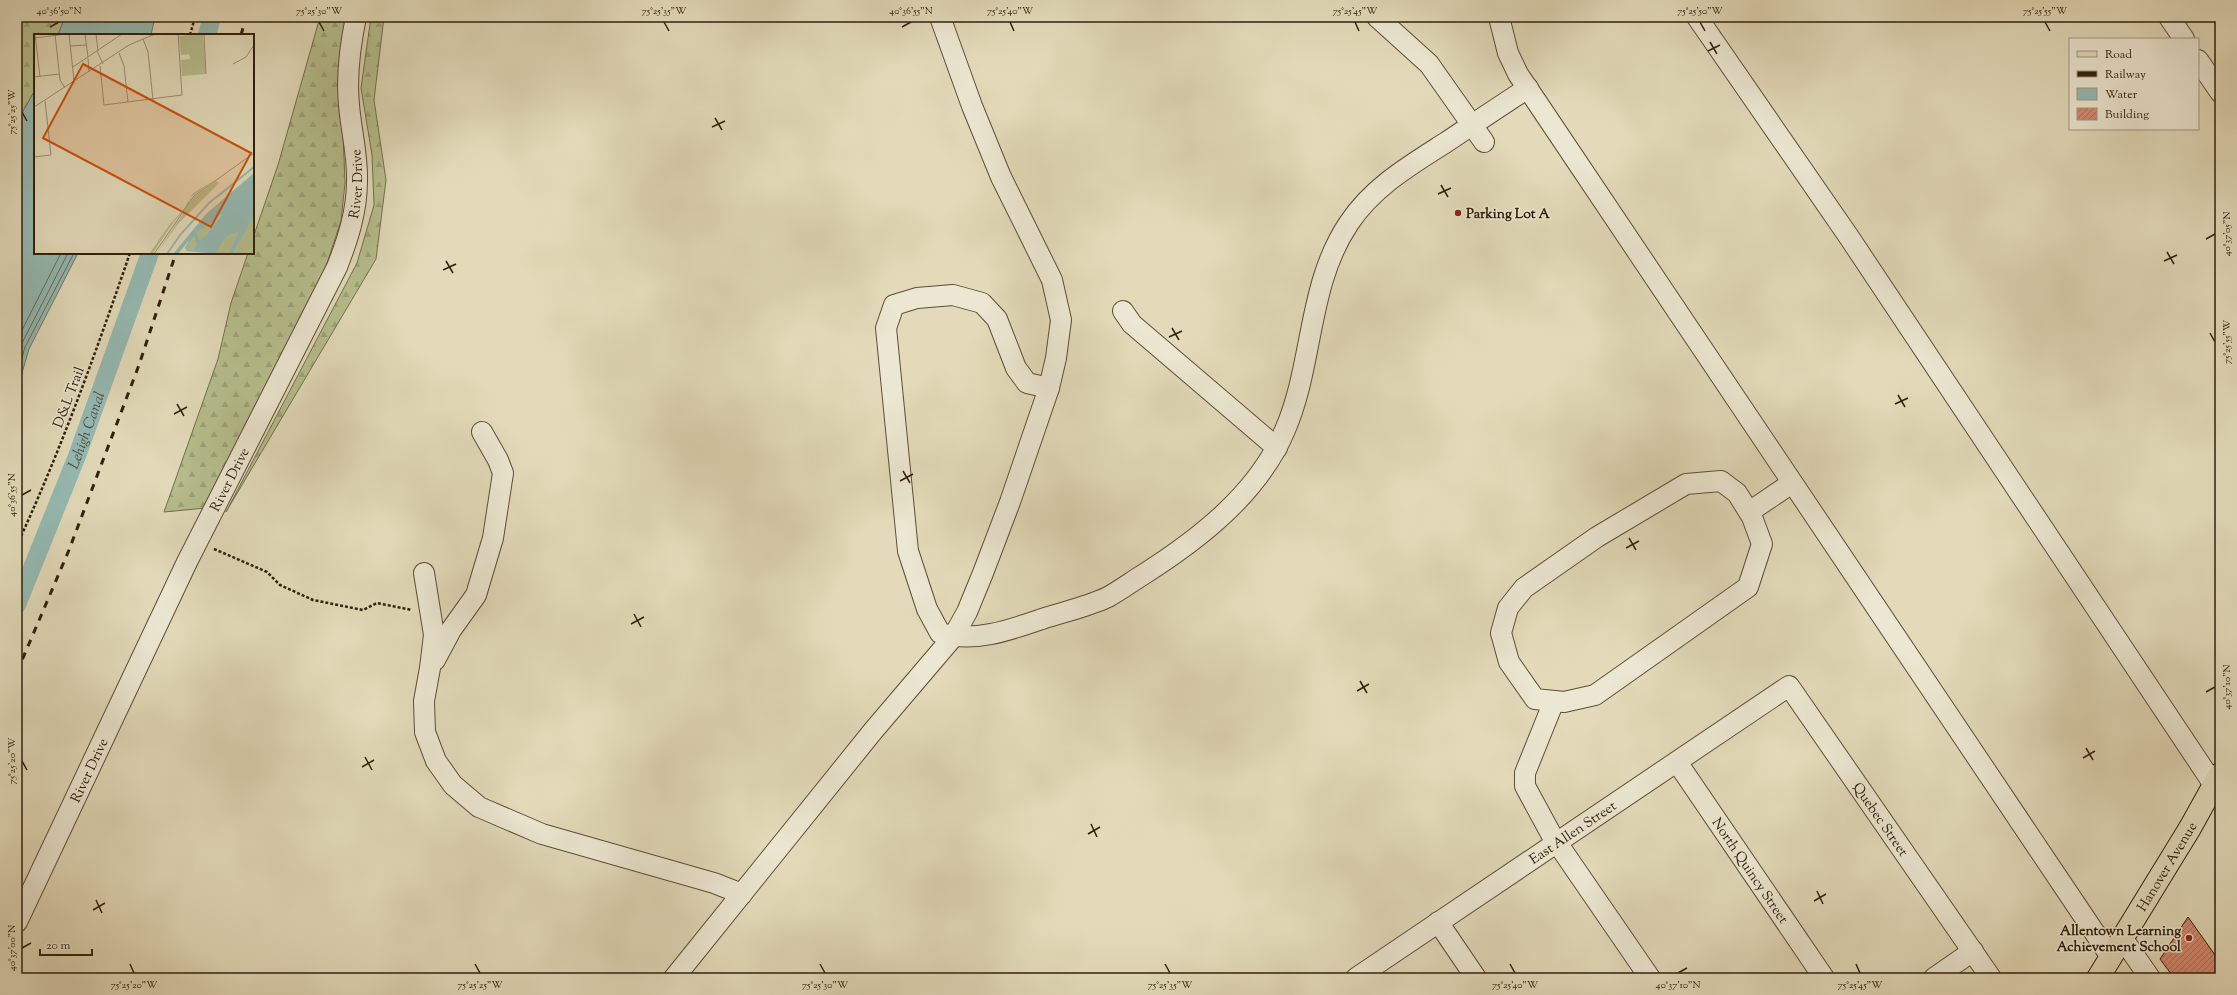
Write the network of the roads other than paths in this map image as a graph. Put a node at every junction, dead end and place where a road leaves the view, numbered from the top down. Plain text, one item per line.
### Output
1 (356, 17) edge
2 (940, 17) edge
3 (1377, 17) edge
4 (1499, 17) edge
5 (1697, 17) edge
6 (2169, 17) edge
7 (2183, 38) edge
8 (2199, 61) edge
9 (1528, 88) junction
10 (2220, 92) edge
11 (1472, 125) junction
12 (1484, 142) dead end
13 (1123, 311) dead end
14 (1049, 388) junction
15 (482, 432) dead end
16 (1277, 448) junction
17 (1792, 483) junction
18 (1748, 512) junction
19 (424, 573) dead end
20 (953, 637) junction
21 (430, 668) junction
22 (1789, 686) joint
23 (1554, 701) junction
24 (1677, 762) junction
25 (2217, 780) edge
26 (1557, 842) junction
27 (742, 894) junction
28 (17, 922) edge
29 (1438, 922) junction
30 (2117, 948) junction
31 (1973, 951) junction
32 (674, 978) edge
33 (1356, 978) edge
34 (1476, 978) edge
35 (1650, 978) edge
36 (1824, 978) edge
37 (1934, 978) edge
38 (1991, 978) edge
39 (2098, 978) edge
40 (2150, 978) edge

1 - 28 street, River Drive
2 - 14 street
3 - 11 street
4 - 9 street
5 - 25 street
6 - 7 street
8 - 10 street
9 - 11 street
9 - 17 street
11 - 12 street
11 - 16 street
13 - 16 street
14 - 20 street
14 - 20 street
15 - 21 street
16 - 20 street
17 - 18 street
17 - 30 street
18 - 23 street
18 - 23 street
19 - 21 street
20 - 27 street
21 - 27 street
22 - 24 street, East Allen Street
22 - 31 street, Quebec Street
23 - 26 street
24 - 26 street, East Allen Street
24 - 36 street, North Quincy Street
25 - 30 main road, Hanover Avenue
26 - 29 street, East Allen Street
26 - 35 street
27 - 32 street
29 - 33 street, East Allen Street
29 - 34 street
30 - 39 main road, Hanover Avenue
30 - 40 street
31 - 37 street
31 - 38 street, Quebec Street

